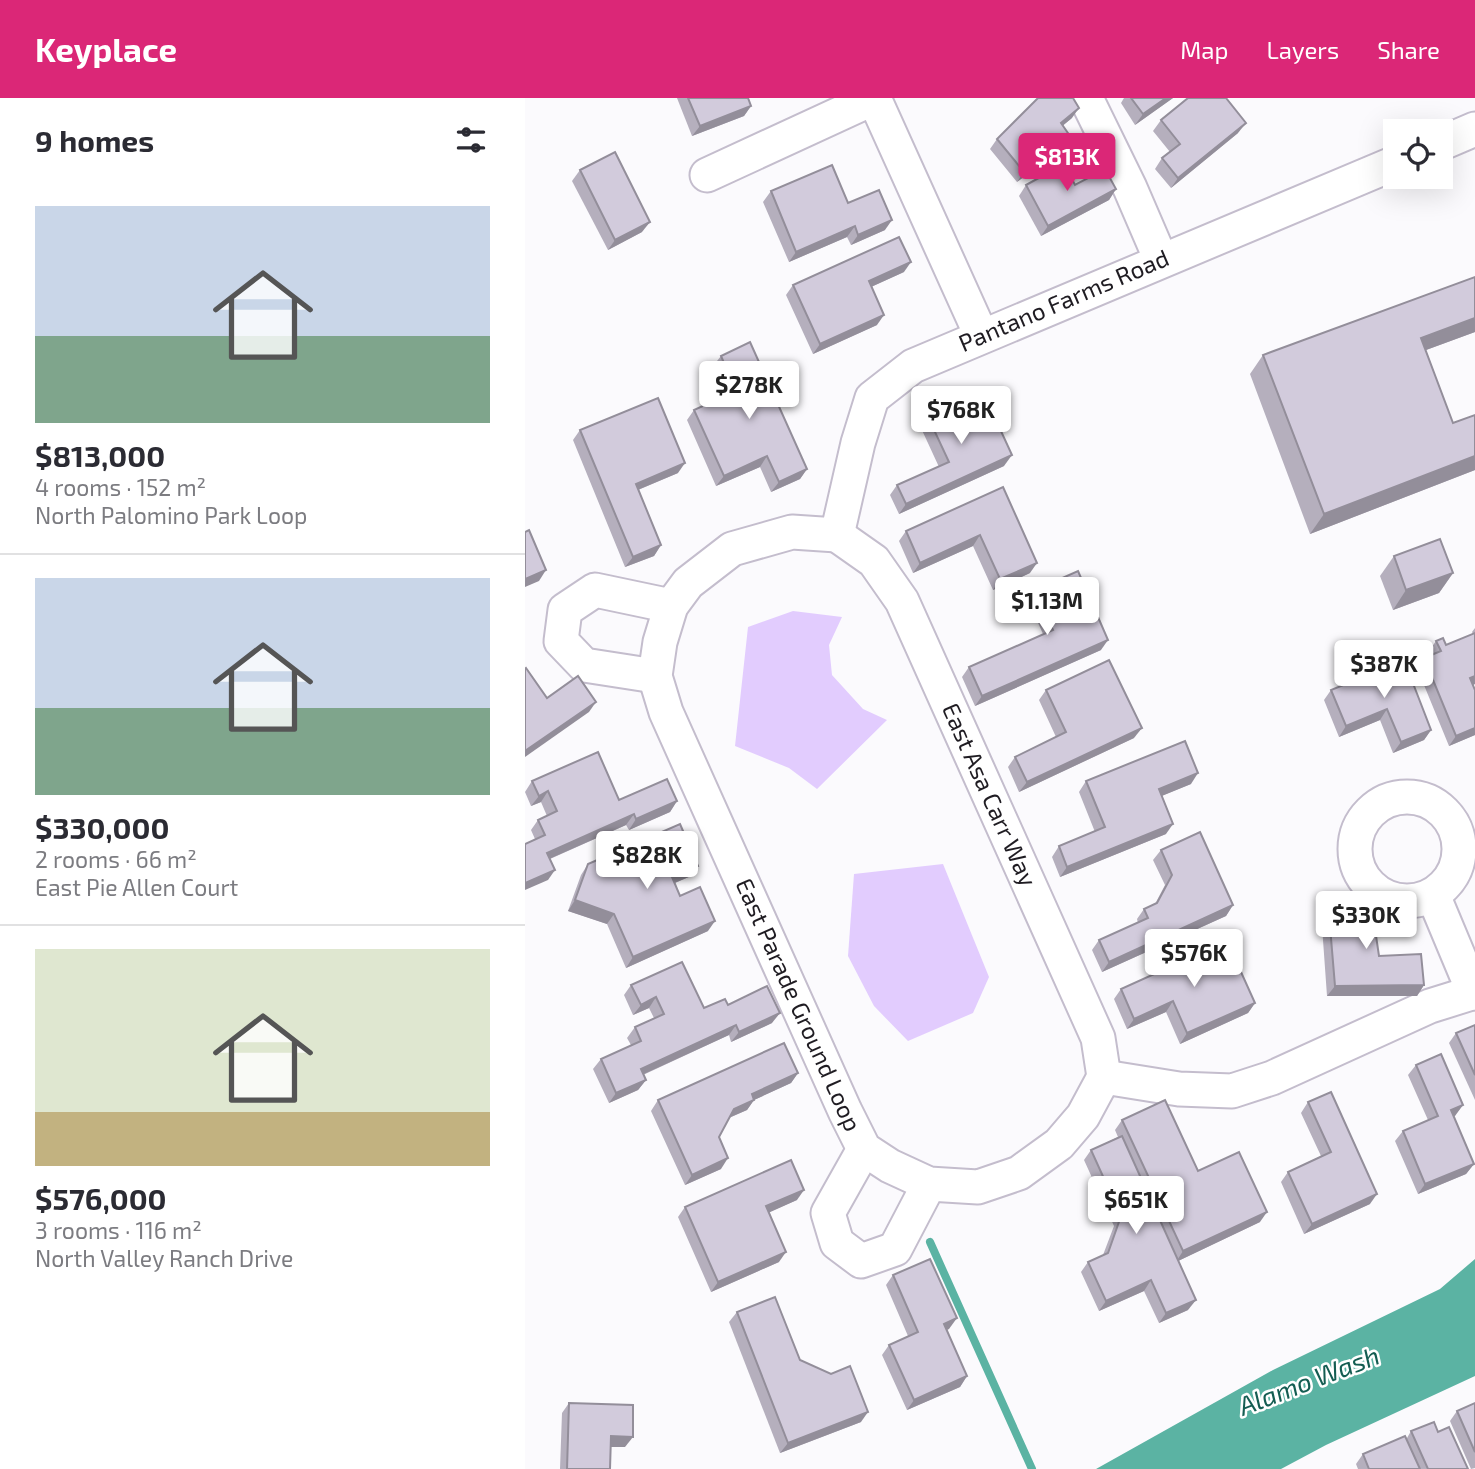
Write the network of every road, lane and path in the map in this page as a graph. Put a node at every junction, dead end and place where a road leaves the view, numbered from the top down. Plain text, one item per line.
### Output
1 (1086, 98) edge
2 (1475, 129) edge
3 (1453, 138) edge
4 (1383, 168) edge
5 (708, 175) dead end
6 (1161, 260) junction
7 (981, 335) junction
8 (837, 535) junction
9 (671, 606) junction
10 (655, 676) junction
11 (1433, 895) dead end
12 (1474, 993) edge
13 (1104, 1077) junction
14 (864, 1149) junction
15 (929, 1184) junction

1 - 6 street
2 - 3 street
4 - 6 street, Pantano Farms Road
5 - 7 street
6 - 7 street, Pantano Farms Road
7 - 8 street, Pantano Farms Road
8 - 9 street, East Parade Ground Loop
8 - 13 street, East Asa Carr Way
9 - 10 street, East Parade Ground Loop
9 - 10 street
10 - 14 street, East Parade Ground Loop
11 - 12 street
12 - 13 street
13 - 15 street, East Parade Ground Loop
14 - 15 street, East Parade Ground Loop
14 - 15 street

